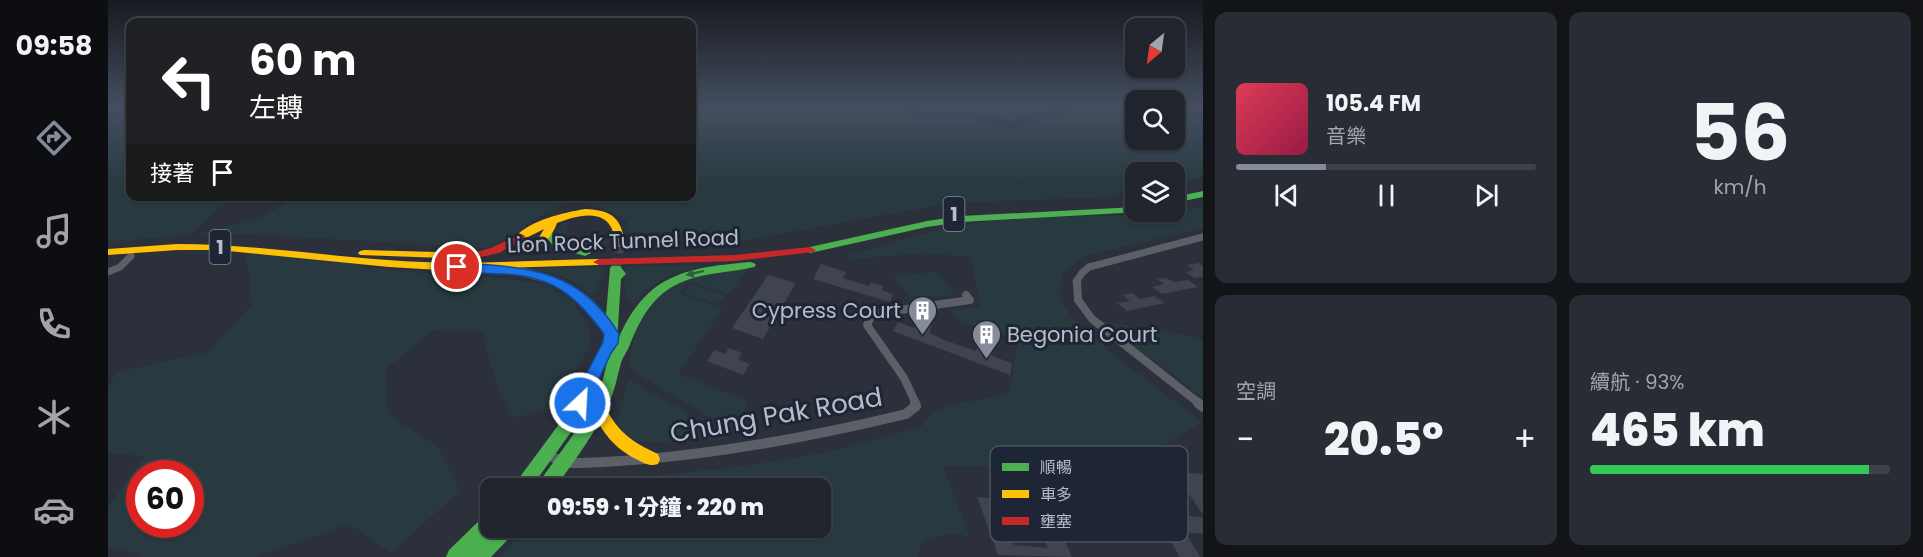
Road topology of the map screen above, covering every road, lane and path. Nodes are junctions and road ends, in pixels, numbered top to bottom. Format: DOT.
graph roads {
  1 [pos="1203,194"];
  2 [pos="1185,198"];
  3 [pos="1203,201"];
  4 [pos="1185,204"];
  5 [pos="1125,205"];
  6 [pos="1125,211"];
  7 [pos="552,221"];
  8 [pos="549,236"];
  9 [pos="520,237"];
  10 [pos="1198,237"];
  11 [pos="863,239"];
  12 [pos="1203,243"];
  13 [pos="619,245"];
  14 [pos="202,246"];
  15 [pos="109,250"];
  16 [pos="585,253"];
  17 [pos="179,254"];
  18 [pos="131,256"];
  19 [pos="472,256"];
  20 [pos="440,266"];
  21 [pos="108,272"];
  22 [pos="616,277"];
  23 [pos="966,295"];
  24 [pos="611,339"];
  25 [pos="617,358"];
  26 [pos="1203,407"];
  27 [pos="600,411"];
  28 [pos="547,454"];
  29 [pos="651,459"];
  30 [pos="564,463"];
  31 [pos="528,478"];
  32 [pos="552,478"];
  33 [pos="480,532"];
  34 [pos="497,538"];
  35 [pos="456,557"];
  36 [pos="478,557"];
  1 -- 2 [label="main road"];
  3 -- 4 [label="main road"];
  5 -- 16 [label="main road, Lion Rock Tunnel Road / 1"];
  6 -- 11 [label="main road, Lion Rock Tunnel Road / 1"];
  7 -- 8 [label="main road"];
  7 -- 9 [label="main road"];
  7 -- 13 [label="main road"];
  8 -- 9 [label="main road"];
  8 -- 16 [label="main road"];
  9 -- 19 [label="main road"];
  10 -- 12 [label="street"];
  10 -- 26 [label="street"];
  11 -- 20 [label="main road, Lion Rock Tunnel Road / 1"];
  11 -- 25 [label="main road, one-way"];
  14 -- 15 [label="main road, Lion Rock Tunnel Road / 1"];
  14 -- 17 [label="main road"];
  14 -- 20 [label="main road, Lion Rock Tunnel Road / 1"];
  15 -- 18 [label="main road"];
  15 -- 19 [label="main road, Lion Rock Tunnel Road / 1"];
  16 -- 19 [label="main road, Lion Rock Tunnel Road / 1"];
  18 -- 21 [label="street"];
  20 -- 24 [label="main road"];
  22 -- 24 [label="main road"];
  23 -- 29 [label="street, Chung Pak Road"];
  24 -- 25 [label="main road"];
  24 -- 28 [label="main road"];
  25 -- 27 [label="main road"];
  27 -- 29 [label="main road"];
  27 -- 30 [label="main road"];
  28 -- 30 [label="street"];
  28 -- 31 [label="main road"];
  29 -- 30 [label="street, Chung Pak Road"];
  30 -- 32 [label="main road"];
  33 -- 35 [label="main road"];
  34 -- 36 [label="main road"];
}
